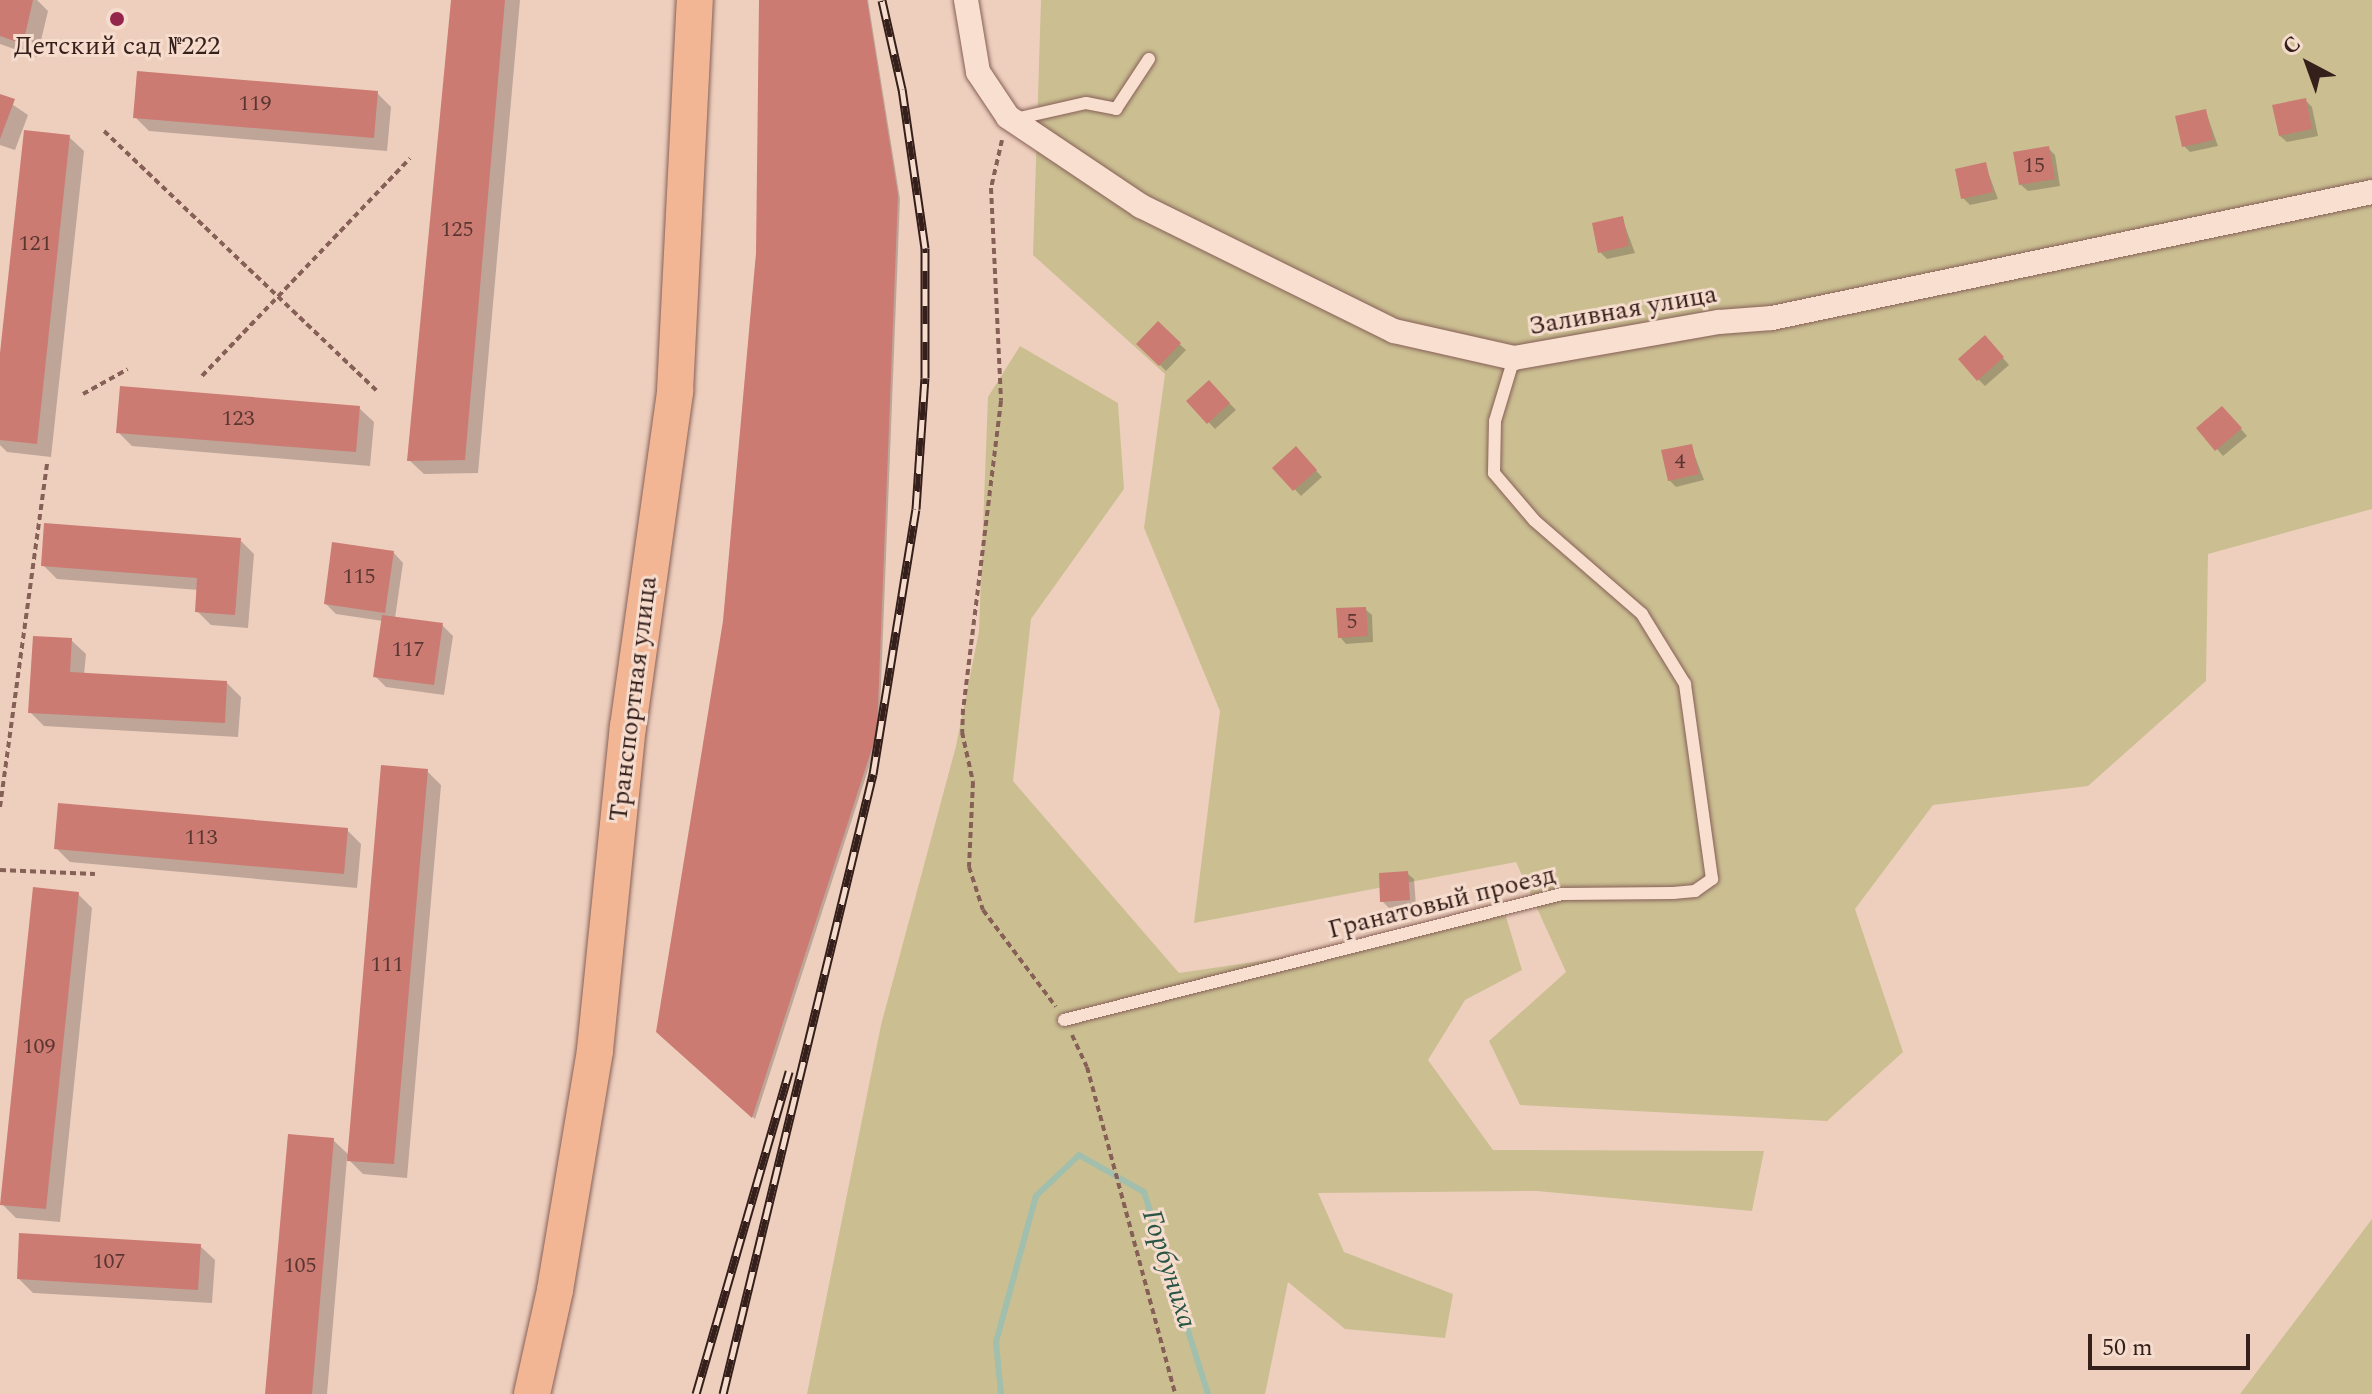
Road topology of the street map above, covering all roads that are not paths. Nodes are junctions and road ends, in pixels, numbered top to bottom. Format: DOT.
graph roads {
  1 [pos="695,0"];
  2 [pos="966,0"];
  3 [pos="1149,59"];
  4 [pos="1010,118"];
  5 [pos="2372,192"];
  6 [pos="1514,358"];
  7 [pos="1064,1020"];
  8 [pos="532,1394"];
  1 -- 8 [label="main road, Транспортная улица"];
  2 -- 4 [label="street, Заливная улица"];
  3 -- 4 [label="lane"];
  4 -- 6 [label="street, Заливная улица"];
  5 -- 6 [label="street, Заливная улица"];
  6 -- 7 [label="lane, Гранатовый проезд"];
}
